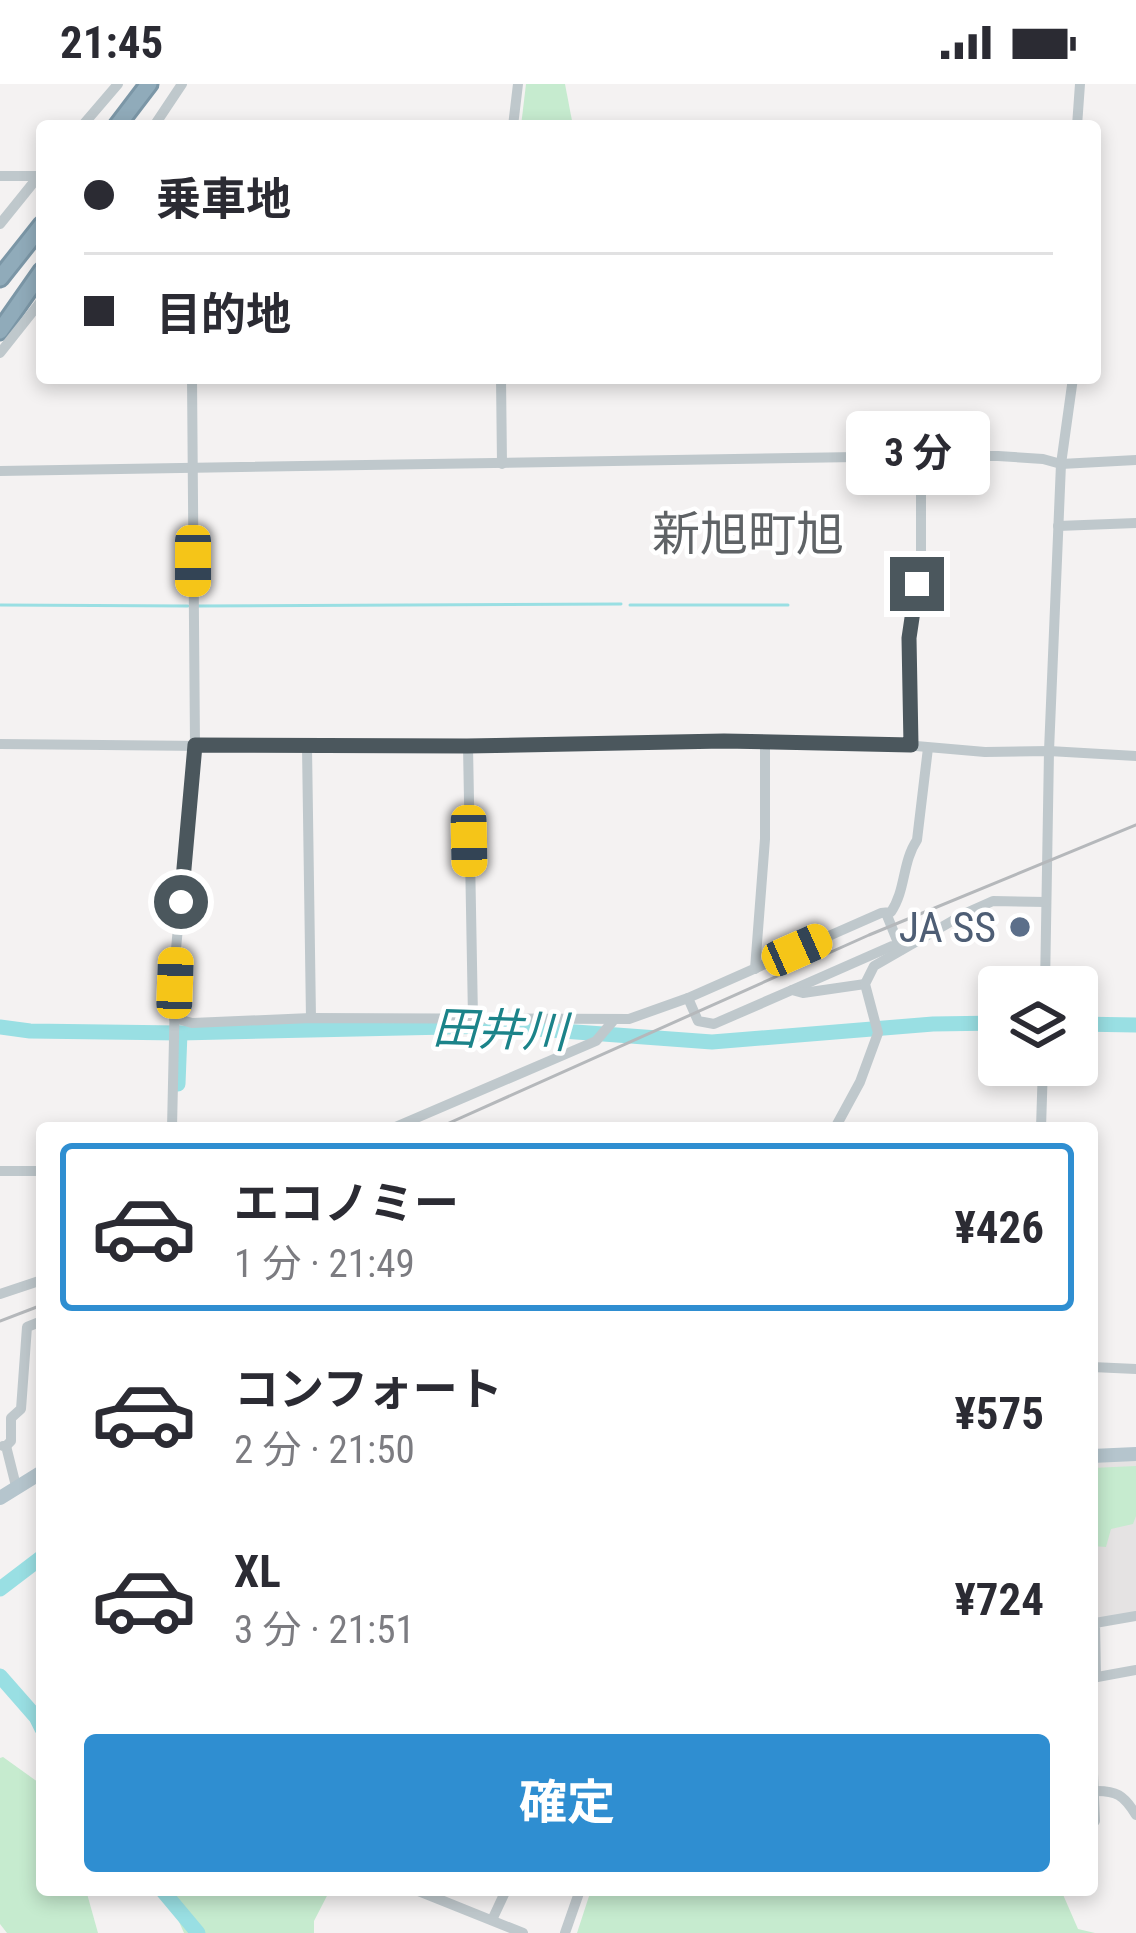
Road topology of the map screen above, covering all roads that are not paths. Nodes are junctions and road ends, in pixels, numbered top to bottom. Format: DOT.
graph roads {
  1 [pos="118,84"];
  2 [pos="182,84"];
  3 [pos="518,84"];
  4 [pos="1080,84"];
  5 [pos="147,87"];
  6 [pos="87,120"];
  7 [pos="122,120"];
  8 [pos="158,120"];
  9 [pos="514,120"];
  10 [pos="1077,120"];
  11 [pos="36,175"];
  12 [pos="0,176"];
  13 [pos="36,181"];
  14 [pos="36,219"];
  15 [pos="0,224"];
  16 [pos="36,233"];
  17 [pos="0,262"];
  18 [pos="0,278"];
  19 [pos="36,280"];
  20 [pos="36,308"];
  21 [pos="0,331"];
  22 [pos="0,353"];
  23 [pos="192,384"];
  24 [pos="501,384"];
  25 [pos="1071,384"];
  26 [pos="921,456"];
  27 [pos="1136,460"];
  28 [pos="502,464"];
  29 [pos="1061,464"];
  30 [pos="192,469"];
  31 [pos="0,471"];
  32 [pos="1136,523"];
  33 [pos="1058,526"];
  34 [pos="765,743"];
  35 [pos="0,744"];
  36 [pos="195,745"];
  37 [pos="911,745"];
  38 [pos="467,746"];
  39 [pos="307,747"];
  40 [pos="928,748"];
  41 [pos="1049,752"];
  42 [pos="1136,757"];
  43 [pos="1046,902"];
  44 [pos="886,913"];
  45 [pos="901,950"];
  46 [pos="1045,966"];
  47 [pos="755,969"];
  48 [pos="865,985"];
  49 [pos="791,990"];
  50 [pos="688,998"];
  51 [pos="174,1018"];
  52 [pos="311,1018"];
  53 [pos="472,1018"];
  54 [pos="611,1024"];
  55 [pos="1042,1086"];
  56 [pos="172,1122"];
  57 [pos="407,1122"];
  58 [pos="838,1122"];
  59 [pos="1041,1122"];
  60 [pos="0,1171"];
  61 [pos="36,1171"];
  62 [pos="36,1282"];
  63 [pos="0,1294"];
  64 [pos="36,1323"];
  65 [pos="1098,1367"];
  66 [pos="1136,1369"];
  67 [pos="3,1446"];
  68 [pos="1136,1454"];
  69 [pos="1098,1456"];
  70 [pos="36,1475"];
  71 [pos="16,1486"];
  72 [pos="0,1498"];
  73 [pos="1136,1616"];
  74 [pos="1098,1622"];
  75 [pos="1136,1670"];
  76 [pos="1098,1676"];
  77 [pos="1098,1791"];
  78 [pos="1136,1815"];
  79 [pos="431,1896"];
  80 [pos="503,1896"];
  81 [pos="578,1896"];
  82 [pos="492,1920"];
  83 [pos="523,1933"];
  84 [pos="565,1933"];
  1 -- 6 [label="street"];
  2 -- 8 [label="street"];
  3 -- 9 [label="street"];
  4 -- 10 [label="street"];
  5 -- 7 [label="highway"];
  11 -- 12 [label="street"];
  13 -- 15 [label="street"];
  14 -- 17 [label="highway"];
  16 -- 18 [label="highway"];
  19 -- 21 [label="highway"];
  20 -- 22 [label="street"];
  23 -- 30 [label="street"];
  24 -- 28 [label="street"];
  25 -- 29 [label="street"];
  26 -- 28 [label="street"];
  26 -- 29 [label="street"];
  26 -- 37 [label="street"];
  27 -- 29 [label="street"];
  28 -- 30 [label="street"];
  29 -- 33 [label="street"];
  30 -- 31 [label="street"];
  30 -- 36 [label="street"];
  32 -- 33 [label="street"];
  33 -- 41 [label="street"];
  34 -- 37 [label="street"];
  34 -- 38 [label="street"];
  34 -- 47 [label="street"];
  35 -- 36 [label="street"];
  36 -- 39 [label="street"];
  36 -- 51 [label="street"];
  37 -- 40 [label="street"];
  38 -- 39 [label="street"];
  38 -- 53 [label="street"];
  39 -- 52 [label="street"];
  40 -- 41 [label="street"];
  40 -- 44 [label="street"];
  41 -- 42 [label="street"];
  41 -- 43 [label="street"];
  43 -- 45 [label="street"];
  43 -- 46 [label="street"];
  44 -- 45 [label="street"];
  44 -- 47 [label="street"];
  45 -- 48 [label="street"];
  45 -- 49 [label="street"];
  47 -- 50 [label="street"];
  48 -- 49 [label="street"];
  48 -- 58 [label="street"];
  49 -- 50 [label="street"];
  50 -- 54 [label="street"];
  51 -- 52 [label="street"];
  51 -- 56 [label="street"];
  52 -- 53 [label="street"];
  53 -- 54 [label="street"];
  54 -- 57 [label="street"];
  55 -- 59 [label="street"];
  60 -- 61 [label="street"];
  62 -- 63 [label="street"];
  64 -- 67 [label="street"];
  65 -- 66 [label="street"];
  67 -- 71 [label="street"];
  68 -- 69 [label="main road"];
  70 -- 71 [label="main road"];
  71 -- 72 [label="main road"];
  73 -- 74 [label="street"];
  75 -- 76 [label="street"];
  77 -- 78 [label="street"];
  79 -- 82 [label="street"];
  80 -- 82 [label="street"];
  81 -- 84 [label="street"];
  82 -- 83 [label="street"];
}
